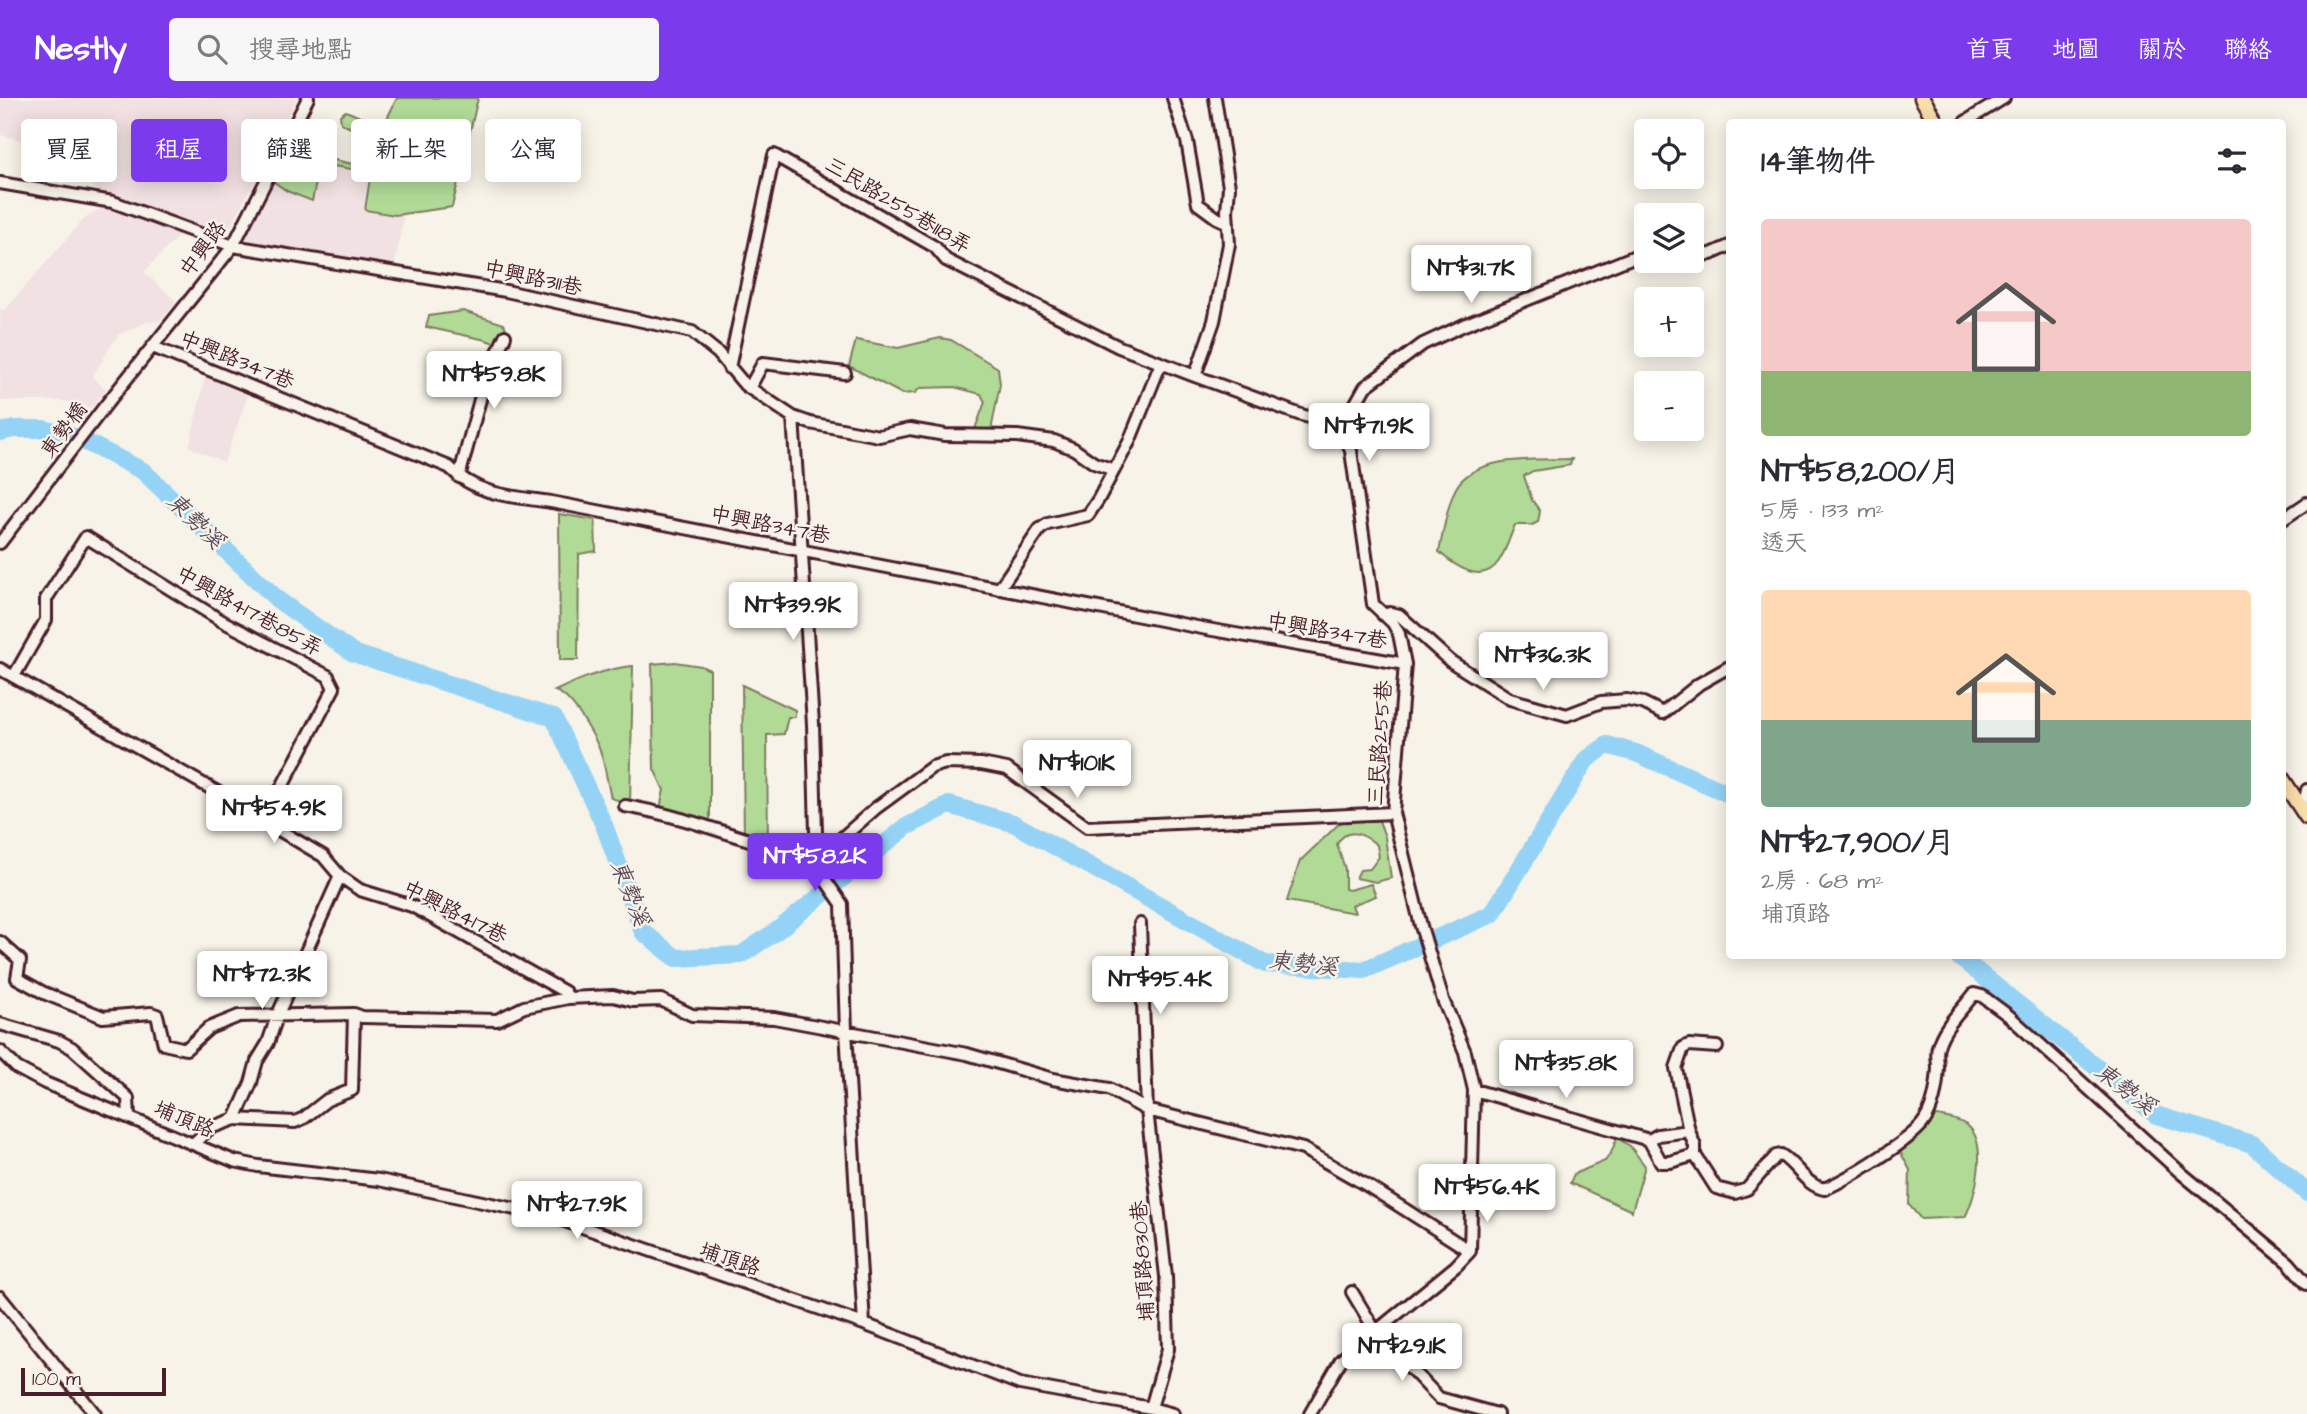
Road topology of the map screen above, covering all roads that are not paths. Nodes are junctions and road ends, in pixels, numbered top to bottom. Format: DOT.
graph roads {
  1 [pos="308,98"];
  2 [pos="1172,98"];
  3 [pos="1216,98"];
  4 [pos="1922,98"];
  5 [pos="2004,98"];
  6 [pos="1934,119"];
  7 [pos="1970,119"];
  8 [pos="0,183"];
  9 [pos="1228,223"];
  10 [pos="233,246"];
  11 [pos="1726,247"];
  12 [pos="1704,254"];
  13 [pos="1634,257"];
  14 [pos="505,336"];
  15 [pos="153,346"];
  16 [pos="1161,363"];
  17 [pos="729,368"];
  18 [pos="845,373"];
  19 [pos="1195,376"];
  20 [pos="750,387"];
  21 [pos="105,406"];
  22 [pos="793,416"];
  23 [pos="1343,426"];
  24 [pos="1114,470"];
  25 [pos="460,477"];
  26 [pos="2307,503"];
  27 [pos="2286,517"];
  28 [pos="0,543"];
  29 [pos="803,552"];
  30 [pos="999,589"];
  31 [pos="1383,615"];
  32 [pos="1405,664"];
  33 [pos="0,668"];
  34 [pos="1726,669"];
  35 [pos="14,676"];
  36 [pos="2286,785"];
  37 [pos="2307,790"];
  38 [pos="2286,797"];
  39 [pos="625,806"];
  40 [pos="1393,813"];
  41 [pos="2306,813"];
  42 [pos="265,819"];
  43 [pos="818,864"];
  44 [pos="340,876"];
  45 [pos="1140,924"];
  46 [pos="0,942"];
  47 [pos="568,998"];
  48 [pos="278,1014"];
  49 [pos="354,1014"];
  50 [pos="0,1024"];
  51 [pos="846,1031"];
  52 [pos="1717,1047"];
  53 [pos="0,1051"];
  54 [pos="1474,1090"];
  55 [pos="1147,1110"];
  56 [pos="129,1117"];
  57 [pos="235,1119"];
  58 [pos="1689,1131"];
  59 [pos="1648,1140"];
  60 [pos="192,1144"];
  61 [pos="1695,1155"];
  62 [pos="1470,1251"];
  63 [pos="2307,1284"];
  64 [pos="1352,1292"];
  65 [pos="0,1297"];
  66 [pos="864,1324"];
  67 [pos="1376,1332"];
  68 [pos="1151,1408"];
  69 [pos="95,1414"];
  70 [pos="1173,1414"];
  71 [pos="1310,1414"];
  72 [pos="1497,1414"];
  1 -- 10 [label="street, 中興路"];
  2 -- 9 [label="street"];
  3 -- 9 [label="street"];
  4 -- 6 [label="main road"];
  5 -- 7 [label="street"];
  8 -- 10 [label="street, 中興路311巷"];
  9 -- 19 [label="street"];
  10 -- 15 [label="street, 中興路"];
  10 -- 17 [label="street, 中興路311巷"];
  11 -- 12 [label="street"];
  13 -- 23 [label="street"];
  14 -- 25 [label="street"];
  15 -- 21 [label="street, 中興路"];
  15 -- 25 [label="street, 中興路347巷"];
  16 -- 17 [label="street, 三民路255巷118弄"];
  16 -- 19 [label="street"];
  16 -- 24 [label="street"];
  17 -- 20 [label="street, 中興路311巷"];
  18 -- 20 [label="street"];
  19 -- 23 [label="street"];
  20 -- 22 [label="street, 中興路311巷"];
  21 -- 28 [label="street, 東勢橋"];
  22 -- 24 [label="street, 中興路311巷"];
  22 -- 29 [label="street"];
  23 -- 31 [label="street, 三民路255巷"];
  24 -- 30 [label="street"];
  25 -- 29 [label="street, 中興路347巷"];
  26 -- 27 [label="street"];
  29 -- 30 [label="street, 中興路347巷"];
  29 -- 43 [label="street"];
  30 -- 32 [label="street, 中興路347巷"];
  31 -- 32 [label="street, 三民路255巷"];
  31 -- 34 [label="street"];
  32 -- 40 [label="street, 三民路255巷"];
  33 -- 35 [label="street, 中興路417巷"];
  35 -- 42 [label="street, 中興路417巷"];
  35 -- 42 [label="street, 中興路417巷85弄"];
  36 -- 41 [label="main road"];
  37 -- 41 [label="street"];
  38 -- 41 [label="street"];
  39 -- 43 [label="street"];
  40 -- 43 [label="street"];
  40 -- 54 [label="street, 三民路255巷"];
  42 -- 44 [label="street, 中興路417巷"];
  43 -- 51 [label="street"];
  44 -- 47 [label="street, 中興路417巷"];
  44 -- 48 [label="street"];
  45 -- 55 [label="street, 埔頂路830巷"];
  46 -- 48 [label="street"];
  47 -- 49 [label="street"];
  47 -- 51 [label="street"];
  48 -- 49 [label="street"];
  48 -- 57 [label="street"];
  49 -- 57 [label="street"];
  50 -- 56 [label="street"];
  51 -- 55 [label="street"];
  51 -- 66 [label="street"];
  52 -- 58 [label="street"];
  53 -- 56 [label="street, 埔頂路"];
  54 -- 59 [label="street"];
  54 -- 62 [label="street, 三民路255巷"];
  55 -- 62 [label="street"];
  55 -- 68 [label="street, 埔頂路830巷"];
  56 -- 60 [label="street, 埔頂路"];
  57 -- 60 [label="street"];
  58 -- 59 [label="street"];
  58 -- 61 [label="street"];
  59 -- 61 [label="street"];
  60 -- 66 [label="street, 埔頂路"];
  61 -- 63 [label="street"];
  62 -- 67 [label="street"];
  64 -- 67 [label="street"];
  65 -- 69 [label="street"];
  66 -- 68 [label="street, 埔頂路"];
  67 -- 71 [label="street"];
  67 -- 72 [label="street"];
  68 -- 70 [label="street, 埔頂路"];
}
